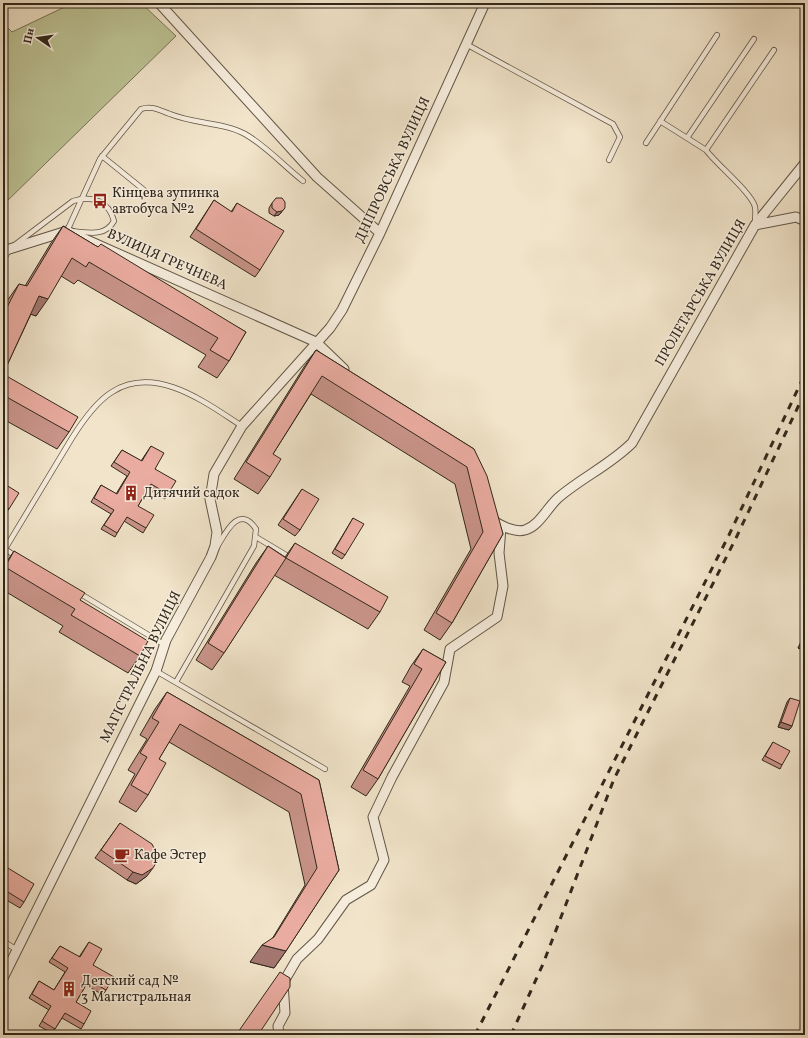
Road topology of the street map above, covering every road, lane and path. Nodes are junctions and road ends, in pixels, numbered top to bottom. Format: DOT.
graph roads {
  1 [pos="159,3"];
  2 [pos="485,3"];
  3 [pos="717,35"];
  4 [pos="754,39"];
  5 [pos="466,44"];
  6 [pos="774,50"];
  7 [pos="660,121"];
  8 [pos="687,138"];
  9 [pos="646,143"];
  10 [pos="706,150"];
  11 [pos="102,156"];
  12 [pos="609,160"];
  13 [pos="805,163"];
  14 [pos="303,181"];
  15 [pos="144,190"];
  16 [pos="83,198"];
  17 [pos="805,221"];
  18 [pos="755,225"];
  19 [pos="67,231"];
  20 [pos="380,233"];
  21 [pos="6,250"];
  22 [pos="3,260"];
  23 [pos="316,342"];
  24 [pos="351,375"];
  25 [pos="242,426"];
  26 [pos="487,513"];
  27 [pos="501,526"];
  28 [pos="256,537"];
  29 [pos="211,557"];
  30 [pos="24,561"];
  31 [pos="296,561"];
  32 [pos="71,589"];
  33 [pos="165,645"];
  34 [pos="156,671"];
  35 [pos="176,682"];
  36 [pos="325,769"];
  37 [pos="3,941"];
  38 [pos="17,950"];
  39 [pos="3,978"];
  40 [pos="280,1035"];
  1 -- 20 [label="street"];
  2 -- 5 [label="street, ДНІПРОВСЬКА ВУЛИЦЯ"];
  3 -- 7 [label="lane"];
  4 -- 8 [label="lane"];
  5 -- 12 [label="lane"];
  5 -- 20 [label="street, ДНІПРОВСЬКА ВУЛИЦЯ"];
  6 -- 10 [label="lane"];
  7 -- 8 [label="lane"];
  7 -- 9 [label="lane"];
  8 -- 10 [label="lane"];
  10 -- 18 [label="lane"];
  11 -- 14 [label="lane"];
  11 -- 15 [label="lane"];
  11 -- 16 [label="lane"];
  13 -- 18 [label="street, ПРОЛЕТАРСЬКА ВУЛИЦЯ"];
  16 -- 19 [label="lane"];
  16 -- 19 [label="lane"];
  16 -- 21 [label="lane"];
  17 -- 18 [label="street"];
  18 -- 27 [label="street, ПРОЛЕТАРСЬКА ВУЛИЦЯ"];
  19 -- 21 [label="street"];
  19 -- 23 [label="street, ВУЛИЦЯ ГРЕЧНЕВА"];
  20 -- 23 [label="street, ДНІПРОВСЬКА ВУЛИЦЯ"];
  21 -- 22 [label="lane"];
  23 -- 24 [label="street"];
  23 -- 25 [label="street, МАГІСТРАЛЬНА ВУЛИЦЯ"];
  25 -- 29 [label="street, МАГІСТРАЛЬНА ВУЛИЦЯ"];
  25 -- 30 [label="lane"];
  26 -- 27 [label="street"];
  27 -- 40 [label="street"];
  28 -- 29 [label="lane"];
  28 -- 31 [label="lane"];
  28 -- 35 [label="lane"];
  29 -- 33 [label="street, МАГІСТРАЛЬНА ВУЛИЦЯ"];
  32 -- 33 [label="lane"];
  33 -- 34 [label="street, МАГІСТРАЛЬНА ВУЛИЦЯ"];
  34 -- 35 [label="lane"];
  34 -- 38 [label="street, МАГІСТРАЛЬНА ВУЛИЦЯ"];
  35 -- 36 [label="lane"];
  37 -- 38 [label="lane"];
  38 -- 39 [label="street, МАГІСТРАЛЬНА ВУЛИЦЯ"];
}
